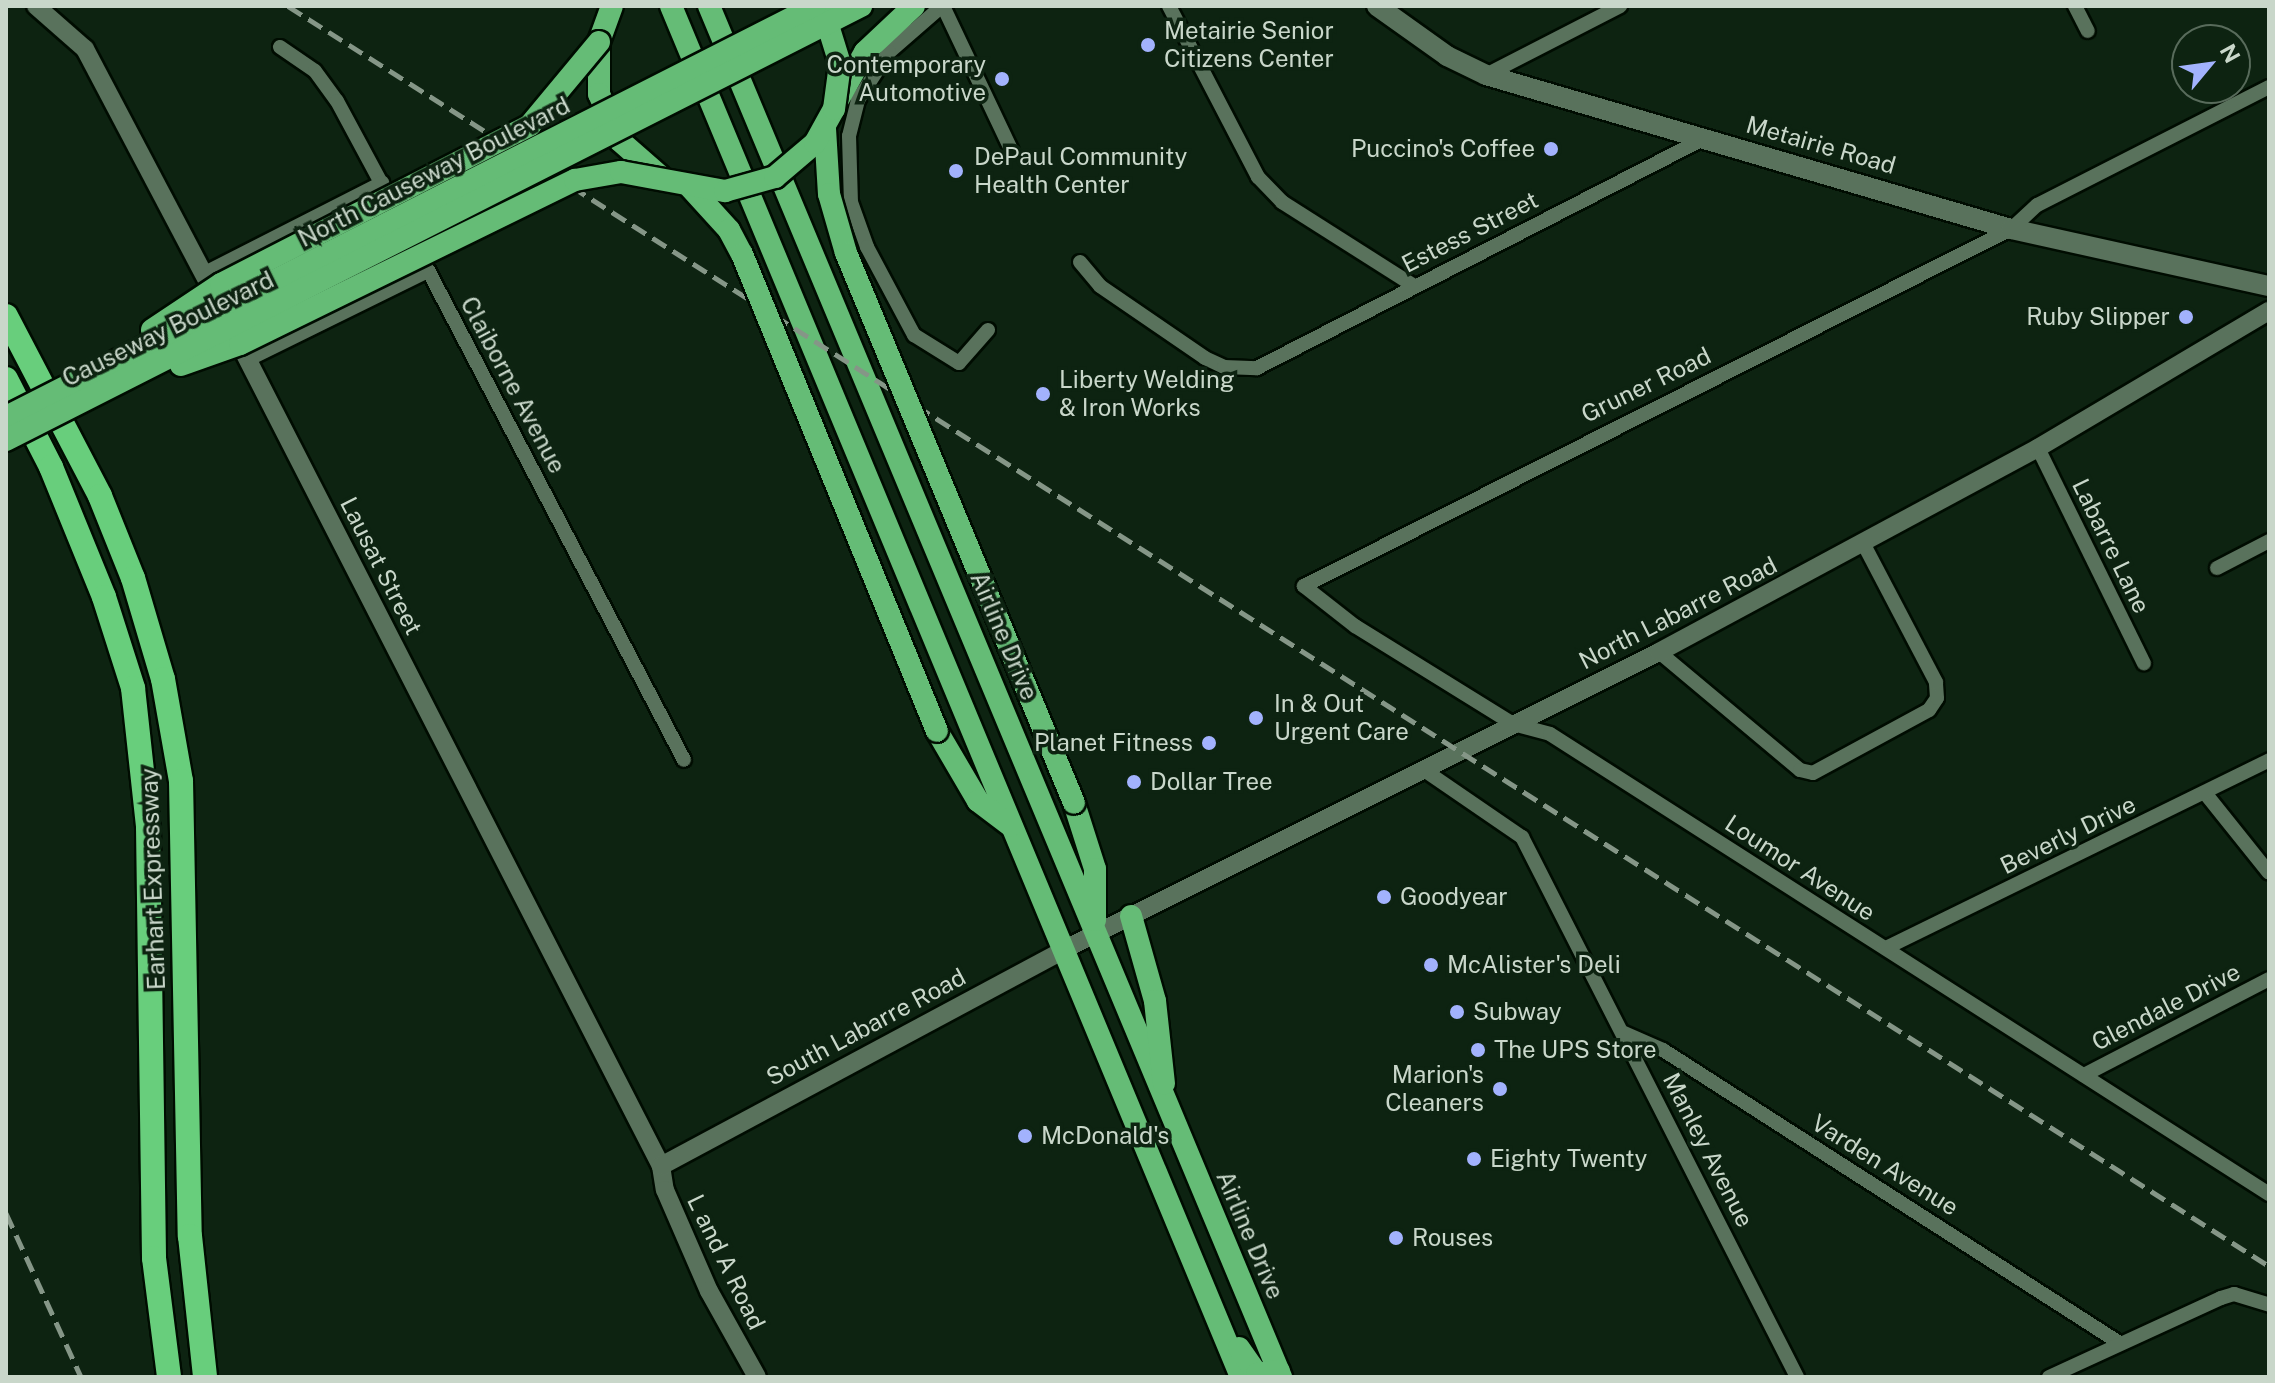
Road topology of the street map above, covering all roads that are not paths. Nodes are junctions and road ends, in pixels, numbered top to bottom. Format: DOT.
graph roads {
  1 [pos="36,6"];
  2 [pos="671,6"];
  3 [pos="709,6"];
  4 [pos="815,6"];
  5 [pos="822,6"];
  6 [pos="861,6"];
  7 [pos="914,6"];
  8 [pos="943,6"];
  9 [pos="1169,6"];
  10 [pos="1377,6"];
  11 [pos="1620,6"];
  12 [pos="2075,6"];
  13 [pos="612,7"];
  14 [pos="2088,31"];
  15 [pos="599,42"];
  16 [pos="280,47"];
  17 [pos="1486,75"];
  18 [pos="2269,87"];
  19 [pos="829,119"];
  20 [pos="1705,138"];
  21 [pos="1012,151"];
  22 [pos="659,175"];
  23 [pos="382,183"];
  24 [pos="690,187"];
  25 [pos="439,223"];
  26 [pos="2011,229"];
  27 [pos="1080,262"];
  28 [pos="428,271"];
  29 [pos="205,273"];
  30 [pos="1413,285"];
  31 [pos="2269,286"];
  32 [pos="2269,311"];
  33 [pos="6,316"];
  34 [pos="988,330"];
  35 [pos="247,360"];
  36 [pos="6,379"];
  37 [pos="75,381"];
  38 [pos="71,406"];
  39 [pos="6,417"];
  40 [pos="6,440"];
  41 [pos="2038,448"];
  42 [pos="2269,541"];
  43 [pos="1863,543"];
  44 [pos="2217,568"];
  45 [pos="1304,586"];
  46 [pos="1659,652"];
  47 [pos="2144,663"];
  48 [pos="1513,724"];
  49 [pos="684,760"];
  50 [pos="2269,760"];
  51 [pos="1424,770"];
  52 [pos="2205,793"];
  53 [pos="1013,828"];
  54 [pos="2269,873"];
  55 [pos="1131,916"];
  56 [pos="1095,933"];
  57 [pos="1886,948"];
  58 [pos="1065,949"];
  59 [pos="2269,979"];
  60 [pos="1624,1033"];
  61 [pos="2084,1075"];
  62 [pos="1164,1097"];
  63 [pos="661,1166"];
  64 [pos="2269,1194"];
  65 [pos="1203,1285"];
  66 [pos="2269,1305"];
  67 [pos="2118,1342"];
  68 [pos="1280,1374"];
  69 [pos="169,1377"];
  70 [pos="205,1377"];
  71 [pos="757,1377"];
  72 [pos="1241,1377"];
  73 [pos="1797,1377"];
  74 [pos="2049,1377"];
  1 -- 29 [label="street, Lausat Street"];
  2 -- 53 [label="highway"];
  3 -- 56 [label="highway, Airline Drive"];
  4 -- 37 [label="highway, North Causeway Boulevard, bridge"];
  5 -- 19 [label="highway, bridge"];
  6 -- 25 [label="highway, North Causeway Boulevard, bridge"];
  7 -- 19 [label="highway"];
  8 -- 21 [label="street"];
  8 -- 34 [label="street"];
  9 -- 30 [label="street"];
  10 -- 17 [label="main road, Metairie Road"];
  11 -- 17 [label="street"];
  12 -- 14 [label="street"];
  13 -- 15 [label="highway"];
  15 -- 22 [label="highway, bridge"];
  15 -- 37 [label="highway, bridge"];
  16 -- 23 [label="street, Claiborne Avenue"];
  17 -- 20 [label="main road, Metairie Road"];
  18 -- 26 [label="street, Gruner Road"];
  19 -- 24 [label="highway, bridge"];
  19 -- 56 [label="highway, bridge"];
  20 -- 26 [label="main road, Metairie Road"];
  20 -- 30 [label="street, Estess Street"];
  22 -- 24 [label="highway, bridge"];
  22 -- 38 [label="highway, bridge"];
  23 -- 28 [label="street, Claiborne Avenue"];
  23 -- 29 [label="street"];
  24 -- 53 [label="highway, bridge"];
  25 -- 38 [label="highway, Causeway Boulevard, bridge"];
  26 -- 31 [label="main road, Metairie Road"];
  26 -- 45 [label="street, Gruner Road"];
  27 -- 30 [label="street, Estess Street"];
  28 -- 35 [label="street"];
  28 -- 49 [label="street, Claiborne Avenue"];
  29 -- 35 [label="street, Lausat Street"];
  32 -- 41 [label="street, North Labarre Road"];
  33 -- 70 [label="highway, Earhart Expressway"];
  35 -- 63 [label="street, Lausat Street"];
  36 -- 69 [label="highway, Earhart Expressway"];
  37 -- 39 [label="highway, Causeway Boulevard, bridge"];
  38 -- 40 [label="highway, Causeway Boulevard, bridge"];
  41 -- 43 [label="street, North Labarre Road"];
  41 -- 47 [label="street, Labarre Lane"];
  42 -- 44 [label="street"];
  43 -- 46 [label="street, North Labarre Road"];
  43 -- 46 [label="street"];
  45 -- 48 [label="street, Loumor Avenue"];
  46 -- 48 [label="street, North Labarre Road"];
  48 -- 51 [label="street, North Labarre Road"];
  48 -- 57 [label="street, Loumor Avenue"];
  50 -- 52 [label="street, Beverly Drive"];
  51 -- 55 [label="street, North Labarre Road"];
  51 -- 60 [label="street, Manley Avenue"];
  52 -- 54 [label="street"];
  52 -- 57 [label="street, Beverly Drive"];
  53 -- 58 [label="highway"];
  55 -- 56 [label="street, North Labarre Road"];
  55 -- 62 [label="highway"];
  56 -- 58 [label="street, South Labarre Road"];
  56 -- 62 [label="highway, Airline Drive"];
  57 -- 61 [label="street, Loumor Avenue"];
  58 -- 63 [label="street, South Labarre Road"];
  58 -- 65 [label="highway"];
  59 -- 61 [label="street, Glendale Drive"];
  60 -- 67 [label="street, Varden Avenue"];
  60 -- 73 [label="street, Manley Avenue"];
  61 -- 64 [label="street, Loumor Avenue"];
  62 -- 68 [label="highway, Airline Drive"];
  63 -- 71 [label="street, L and A Road"];
  65 -- 68 [label="highway"];
  65 -- 72 [label="highway"];
  66 -- 67 [label="street"];
  67 -- 74 [label="street"];
}
